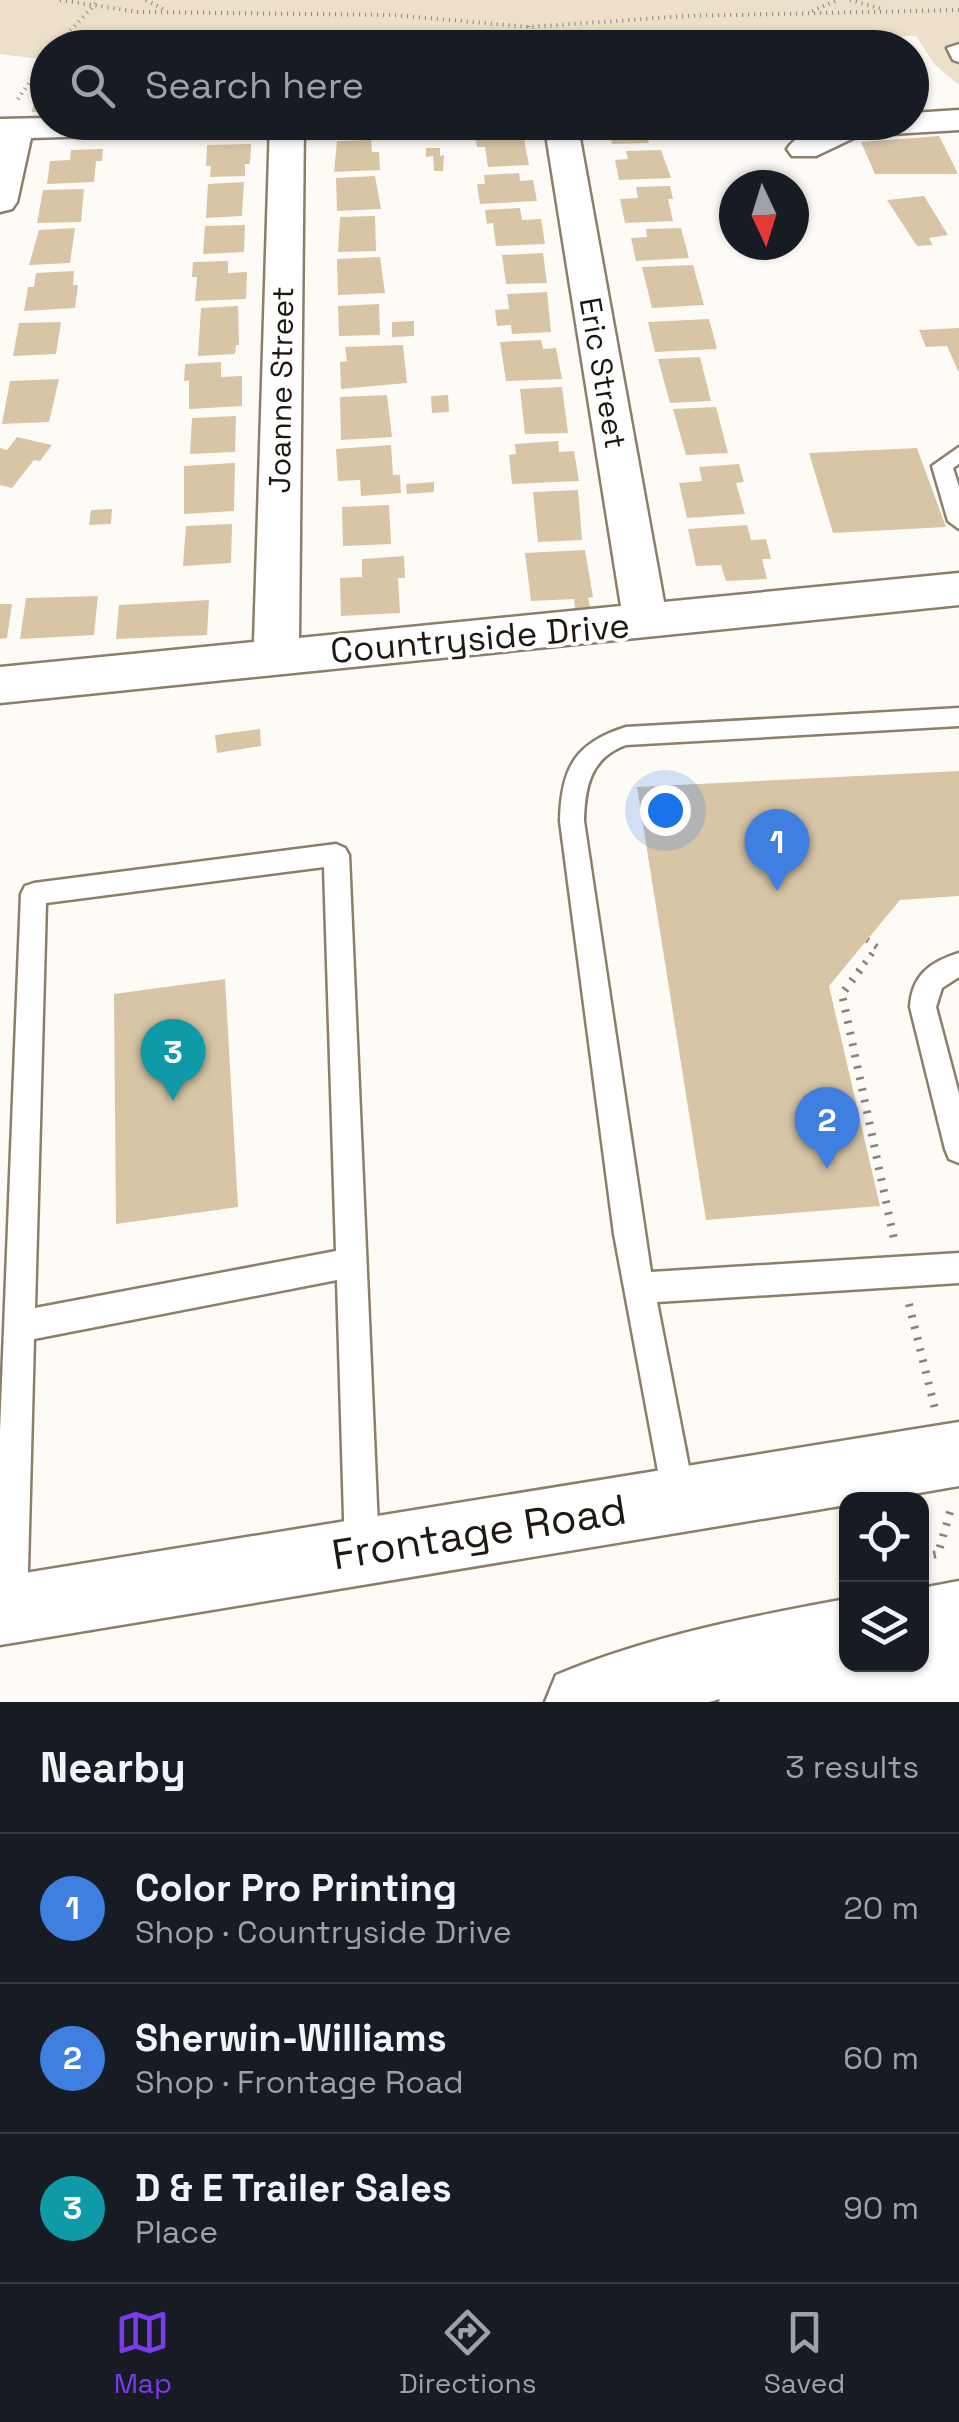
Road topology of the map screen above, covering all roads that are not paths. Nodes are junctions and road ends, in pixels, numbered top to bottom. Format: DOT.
graph roads {
  1 [pos="959,120"];
  2 [pos="929,122"];
  3 [pos="8,129"];
  4 [pos="287,140"];
  5 [pos="563,140"];
  6 [pos="822,140"];
  7 [pos="804,149"];
  8 [pos="0,202"];
  9 [pos="959,454"];
  10 [pos="959,521"];
  11 [pos="959,588"];
  12 [pos="646,623"];
  13 [pos="276,657"];
  14 [pos="0,684"];
  15 [pos="959,717"];
  16 [pos="959,965"];
  17 [pos="959,1149"];
  18 [pos="350,1263"];
  19 [pos="959,1268"];
  20 [pos="641,1288"];
  21 [pos="20,1326"];
  22 [pos="959,1454"];
  23 [pos="679,1498"];
  24 [pos="362,1551"];
  25 [pos="5,1610"];
  26 [pos="959,1618"];
  27 [pos="929,1623"];
  28 [pos="839,1638"];
  29 [pos="959,1665"];
  30 [pos="583,1702"];
  31 [pos="757,1702"];
  1 -- 2 [label="street"];
  3 -- 8 [label="street"];
  4 -- 13 [label="street, Joanne Street"];
  5 -- 12 [label="street, Eric Street"];
  6 -- 7 [label="street"];
  9 -- 10 [label="lane"];
  11 -- 12 [label="street, Countryside Drive"];
  12 -- 13 [label="street, Countryside Drive"];
  13 -- 14 [label="street, Countryside Drive"];
  15 -- 20 [label="lane"];
  16 -- 17 [label="lane"];
  18 -- 21 [label="lane"];
  18 -- 21 [label="lane"];
  18 -- 24 [label="lane"];
  19 -- 20 [label="lane"];
  20 -- 23 [label="lane"];
  21 -- 25 [label="lane"];
  22 -- 23 [label="street, Frontage Road"];
  23 -- 24 [label="street, Frontage Road"];
  24 -- 25 [label="street, Frontage Road"];
  26 -- 27 [label="highway"];
  28 -- 30 [label="highway"];
  29 -- 31 [label="highway"];
}
